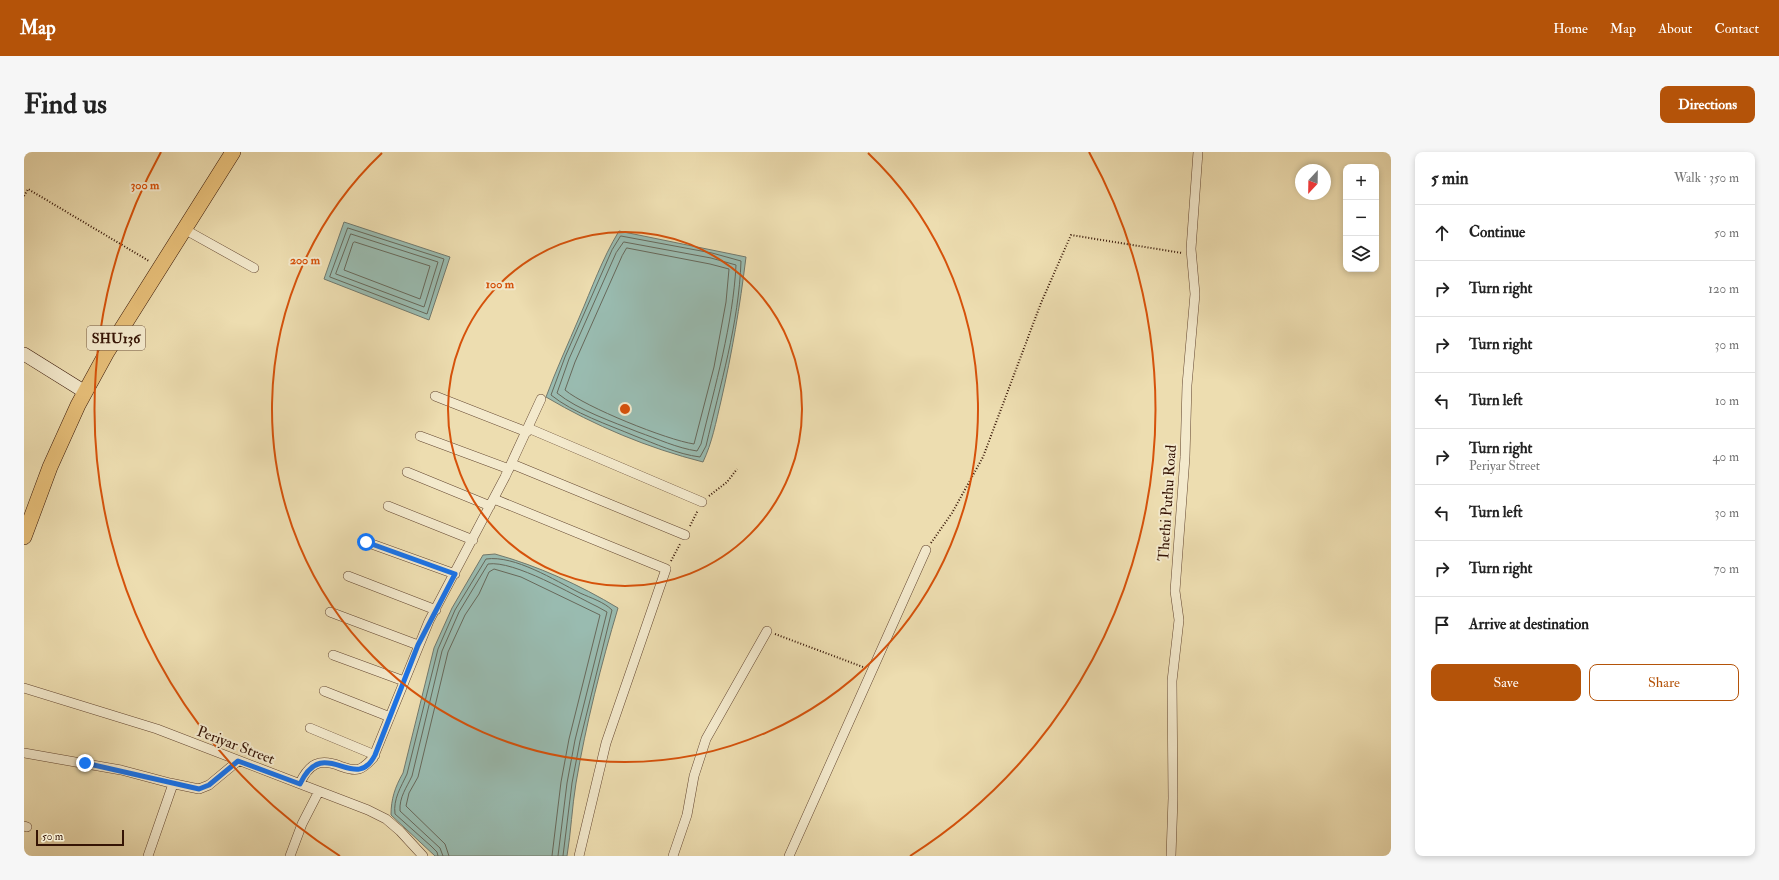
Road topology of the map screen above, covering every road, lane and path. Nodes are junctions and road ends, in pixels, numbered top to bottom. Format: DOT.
graph roads {
  1 [pos="233,152"];
  2 [pos="1198,152"];
  3 [pos="24,196"];
  4 [pos="184,229"];
  5 [pos="1191,254"];
  6 [pos="160,268"];
  7 [pos="254,268"];
  8 [pos="24,354"];
  9 [pos="85,392"];
  10 [pos="435,396"];
  11 [pos="541,399"];
  12 [pos="528,430"];
  13 [pos="420,436"];
  14 [pos="510,466"];
  15 [pos="737,469"];
  16 [pos="407,472"];
  17 [pos="702,502"];
  18 [pos="492,503"];
  19 [pos="388,506"];
  20 [pos="685,535"];
  21 [pos="24,537"];
  22 [pos="473,540"];
  23 [pos="366,542"];
  24 [pos="926,550"];
  25 [pos="666,570"];
  26 [pos="455,574"];
  27 [pos="348,576"];
  28 [pos="436,610"];
  29 [pos="330,612"];
  30 [pos="767,632"];
  31 [pos="418,645"];
  32 [pos="333,655"];
  33 [pos="872,670"];
  34 [pos="404,681"];
  35 [pos="24,688"];
  36 [pos="324,691"];
  37 [pos="390,717"];
  38 [pos="310,728"];
  39 [pos="24,753"];
  40 [pos="375,755"];
  41 [pos="238,761"];
  42 [pos="173,784"];
  43 [pos="300,784"];
  44 [pos="319,791"];
  45 [pos="148,856"];
  46 [pos="290,856"];
  47 [pos="423,856"];
  48 [pos="579,856"];
  49 [pos="673,856"];
  50 [pos="788,856"];
  51 [pos="1171,856"];
  1 -- 4 [label="main road, SHU136"];
  2 -- 5 [label="street, Thethi Puthu Road"];
  3 -- 6 [label="path"];
  4 -- 6 [label="main road, SHU136"];
  4 -- 7 [label="street"];
  5 -- 24 [label="path"];
  5 -- 51 [label="street, Thethi Puthu Road"];
  6 -- 9 [label="main road, SHU136"];
  8 -- 9 [label="street"];
  9 -- 21 [label="main road, SHU136"];
  10 -- 12 [label="street"];
  11 -- 12 [label="street"];
  12 -- 14 [label="street"];
  12 -- 17 [label="street"];
  13 -- 14 [label="street"];
  14 -- 18 [label="street"];
  14 -- 20 [label="street"];
  15 -- 17 [label="path"];
  16 -- 18 [label="street"];
  17 -- 20 [label="path"];
  18 -- 22 [label="street"];
  18 -- 25 [label="street"];
  19 -- 22 [label="street"];
  20 -- 25 [label="path"];
  22 -- 26 [label="street"];
  23 -- 26 [label="street"];
  24 -- 33 [label="street"];
  25 -- 48 [label="street"];
  26 -- 28 [label="street"];
  27 -- 28 [label="street"];
  28 -- 31 [label="street"];
  29 -- 31 [label="street"];
  30 -- 33 [label="path"];
  30 -- 49 [label="street"];
  31 -- 34 [label="street"];
  32 -- 34 [label="street"];
  33 -- 50 [label="street"];
  34 -- 37 [label="street"];
  35 -- 41 [label="street, Periyar Street"];
  36 -- 37 [label="street"];
  37 -- 40 [label="street"];
  38 -- 40 [label="street"];
  39 -- 42 [label="street"];
  40 -- 43 [label="street"];
  41 -- 42 [label="street"];
  41 -- 43 [label="street, Periyar Street"];
  42 -- 45 [label="street"];
  43 -- 44 [label="street, Periyar Street"];
  44 -- 46 [label="street"];
  44 -- 47 [label="street, Periyar Street"];
}
